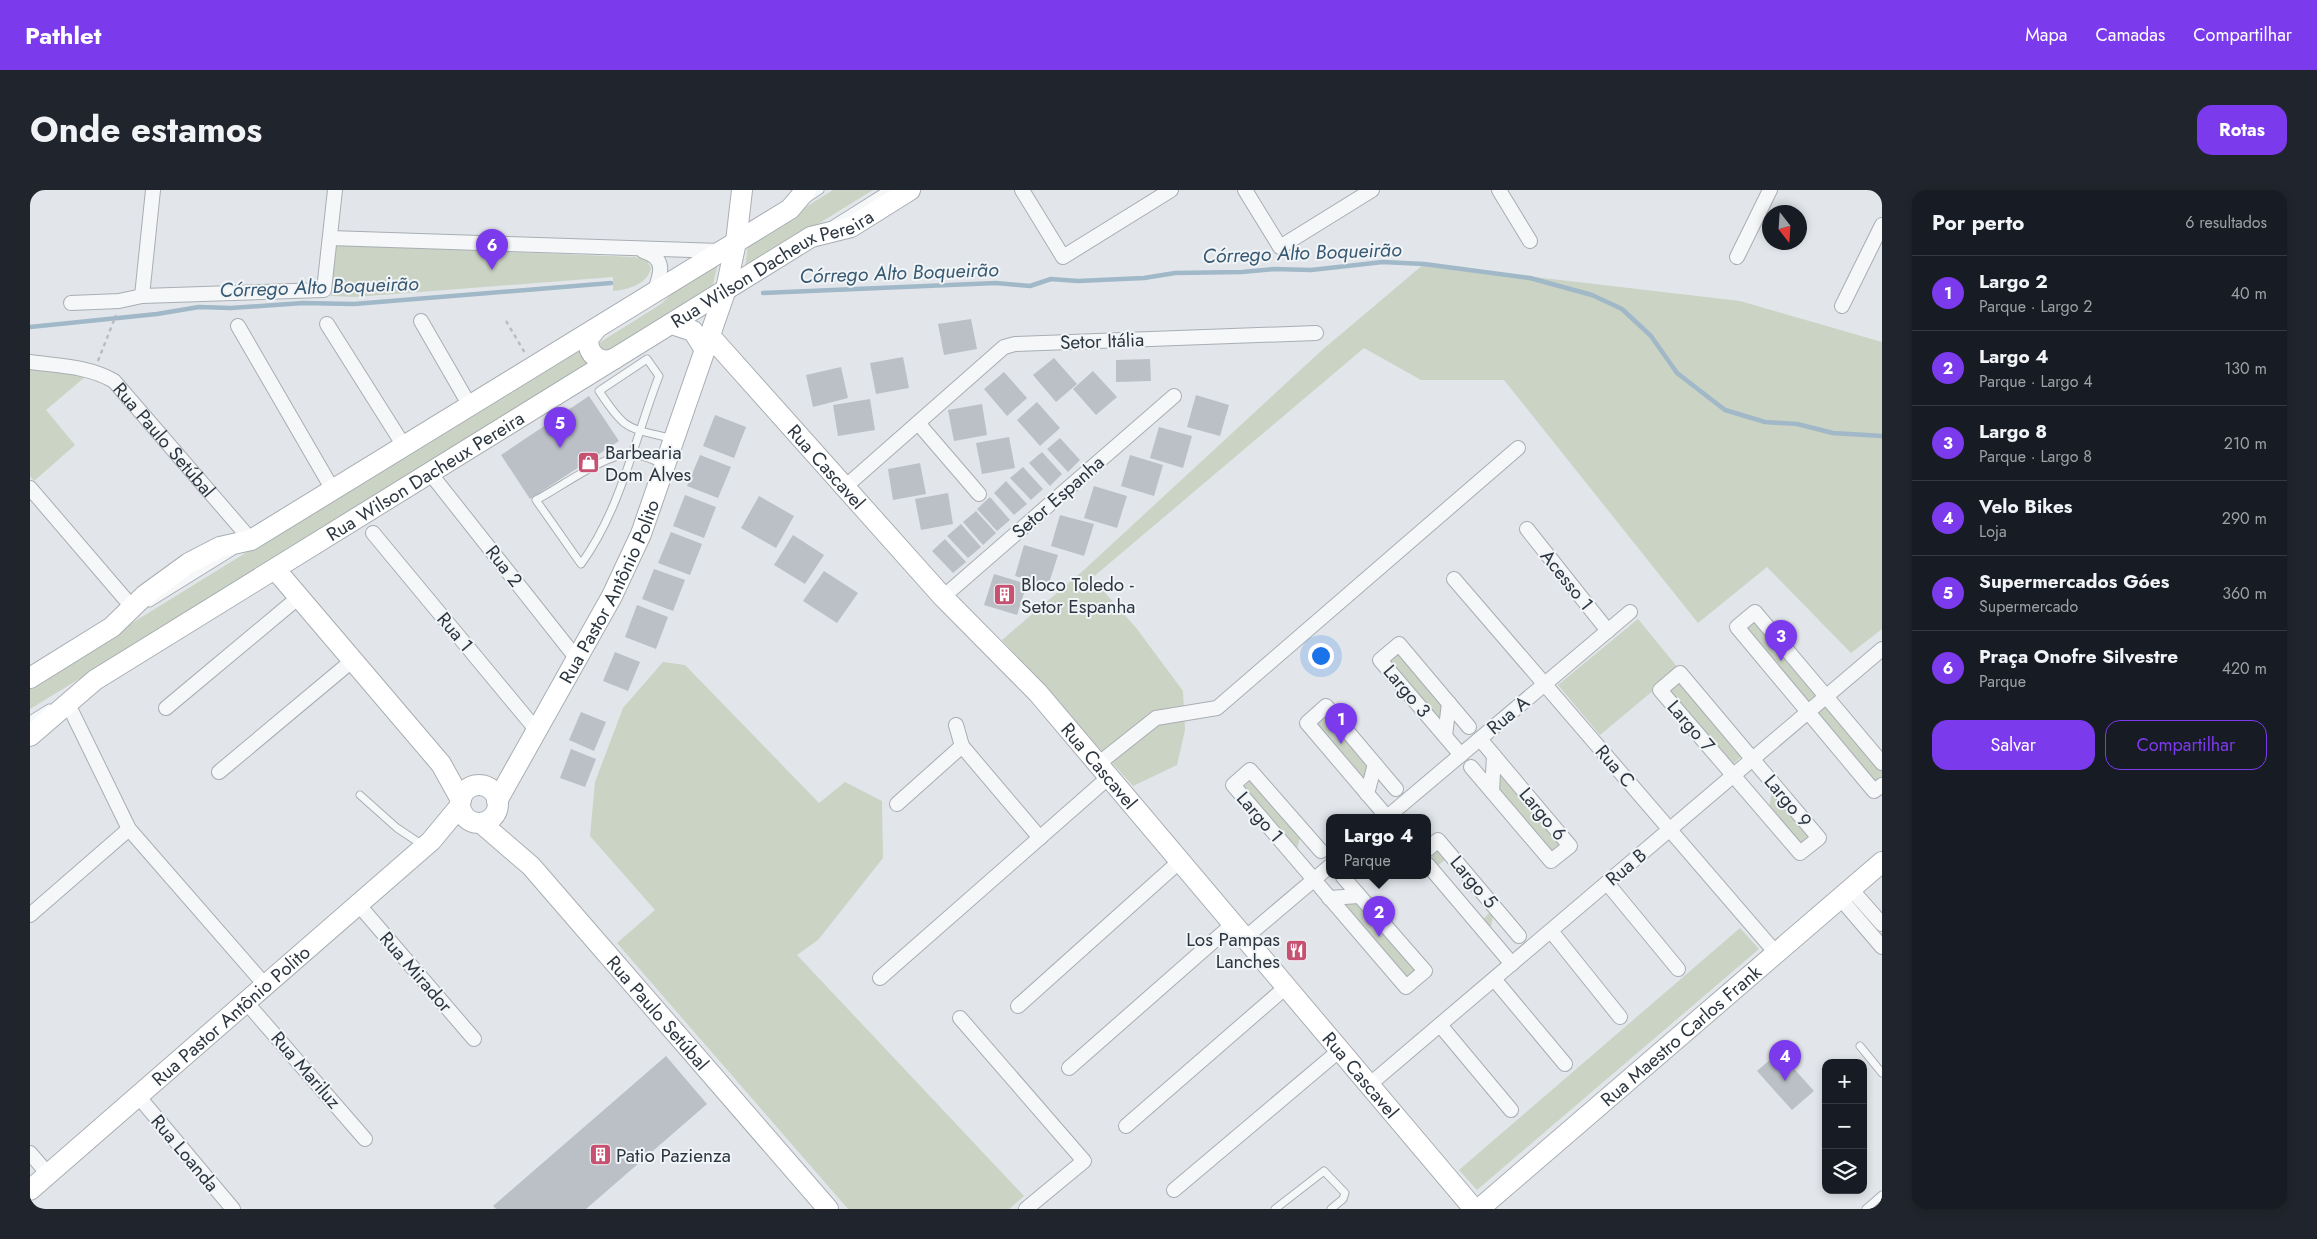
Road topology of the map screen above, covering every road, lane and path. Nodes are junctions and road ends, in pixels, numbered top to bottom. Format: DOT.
graph roads {
  1 [pos="153,190"];
  2 [pos="335,190"];
  3 [pos="806,190"];
  4 [pos="820,190"];
  5 [pos="887,190"];
  6 [pos="910,190"];
  7 [pos="1022,190"];
  8 [pos="1171,190"];
  9 [pos="1245,190"];
  10 [pos="1372,190"];
  11 [pos="1499,190"];
  12 [pos="1770,190"];
  13 [pos="742,193"];
  14 [pos="783,213"];
  15 [pos="1882,225"];
  16 [pos="811,237"];
  17 [pos="330,238"];
  18 [pos="1530,241"];
  19 [pos="729,247"];
  20 [pos="640,250"];
  21 [pos="1737,257"];
  22 [pos="726,290"];
  23 [pos="654,292"];
  24 [pos="142,296"];
  25 [pos="71,303"];
  26 [pos="1842,306"];
  27 [pos="422,321"];
  28 [pos="506,321"];
  29 [pos="327,324"];
  30 [pos="672,324"];
  31 [pos="114,325"];
  32 [pos="238,326"];
  33 [pos="596,328"];
  34 [pos="1316,333"];
  35 [pos="708,343"];
  36 [pos="614,359"];
  37 [pos="30,362"];
  38 [pos="533,367"];
  39 [pos="94,371"];
  40 [pos="1174,396"];
  41 [pos="470,406"];
  42 [pos="918,423"];
  43 [pos="640,432"];
  44 [pos="674,439"];
  45 [pos="404,446"];
  46 [pos="1518,448"];
  47 [pos="632,454"];
  48 [pos="665,465"];
  49 [pos="430,473"];
  50 [pos="845,487"];
  51 [pos="30,488"];
  52 [pos="333,490"];
  53 [pos="979,494"];
  54 [pos="1527,529"];
  55 [pos="373,533"];
  56 [pos="251,540"];
  57 [pos="275,569"];
  58 [pos="1454,579"];
  59 [pos="300,597"];
  60 [pos="943,597"];
  61 [pos="132,607"];
  62 [pos="1630,612"];
  63 [pos="112,627"];
  64 [pos="1608,631"];
  65 [pos="1881,650"];
  66 [pos="578,659"];
  67 [pos="353,660"];
  68 [pos="32,672"];
  69 [pos="95,680"];
  70 [pos="1545,684"];
  71 [pos="1826,697"];
  72 [pos="1449,703"];
  73 [pos="68,704"];
  74 [pos="166,708"];
  75 [pos="1808,712"];
  76 [pos="30,720"];
  77 [pos="956,725"];
  78 [pos="1469,727"];
  79 [pos="538,732"];
  80 [pos="30,736"];
  81 [pos="1445,736"];
  82 [pos="1480,740"];
  83 [pos="962,746"];
  84 [pos="1461,755"];
  85 [pos="521,756"];
  86 [pos="1494,756"];
  87 [pos="1752,759"];
  88 [pos="1882,763"];
  89 [pos="1375,764"];
  90 [pos="1471,767"];
  91 [pos="1103,770"];
  92 [pos="219,772"];
  93 [pos="1733,775"];
  94 [pos="1769,779"];
  95 [pos="1882,785"];
  96 [pos="1396,789"];
  97 [pos="1492,791"];
  98 [pos="468,794"];
  99 [pos="1367,794"];
  100 [pos="360,795"];
  101 [pos="497,801"];
  102 [pos="897,804"];
  103 [pos="1764,811"];
  104 [pos="1383,814"];
  105 [pos="1391,814"];
  106 [pos="477,822"];
  107 [pos="129,829"];
  108 [pos="1670,829"];
  109 [pos="1306,834"];
  110 [pos="1040,838"];
  111 [pos="427,844"];
  112 [pos="1431,846"];
  113 [pos="1321,851"];
  114 [pos="1180,861"];
  115 [pos="1299,862"];
  116 [pos="1882,862"];
  117 [pos="1431,869"];
  118 [pos="1326,870"];
  119 [pos="1345,879"];
  120 [pos="1314,880"];
  121 [pos="1606,883"];
  122 [pos="1846,894"];
  123 [pos="1359,896"];
  124 [pos="1329,898"];
  125 [pos="358,904"];
  126 [pos="1497,910"];
  127 [pos="30,915"];
  128 [pos="1882,924"];
  129 [pos="1239,931"];
  130 [pos="1550,931"];
  131 [pos="1519,936"];
  132 [pos="1492,941"];
  133 [pos="1882,947"];
  134 [pos="1776,953"];
  135 [pos="1512,964"];
  136 [pos="1678,968"];
  137 [pos="880,978"];
  138 [pos="1494,979"];
  139 [pos="265,985"];
  140 [pos="1286,987"];
  141 [pos="246,1002"];
  142 [pos="1018,1006"];
  143 [pos="1620,1016"];
  144 [pos="960,1018"];
  145 [pos="1440,1025"];
  146 [pos="474,1039"];
  147 [pos="1860,1046"];
  148 [pos="1340,1050"];
  149 [pos="1566,1064"];
  150 [pos="1068,1068"];
  151 [pos="1882,1073"];
  152 [pos="1370,1085"];
  153 [pos="138,1096"];
  154 [pos="1511,1110"];
  155 [pos="1126,1126"];
  156 [pos="365,1139"];
  157 [pos="30,1153"];
  158 [pos="48,1174"];
  159 [pos="30,1190"];
  160 [pos="1174,1190"];
  161 [pos="1882,1195"];
  162 [pos="232,1209"];
  163 [pos="828,1209"];
  164 [pos="1026,1209"];
  165 [pos="1275,1209"];
  166 [pos="1331,1209"];
  167 [pos="1474,1209"];
  168 [pos="1478,1209"];
  169 [pos="1866,1209"];
  1 -- 24 [label="street"];
  2 -- 17 [label="street"];
  3 -- 14 [label="main road, Rua Wilson Dacheux Pereira"];
  4 -- 14 [label="lane"];
  5 -- 16 [label="lane"];
  6 -- 16 [label="main road, Rua Wilson Dacheux Pereira"];
  7 -- 8 [label="street"];
  9 -- 10 [label="street"];
  11 -- 18 [label="street"];
  12 -- 21 [label="street"];
  13 -- 14 [label="main road"];
  13 -- 19 [label="main road, Rua Pastor Antônio Polito"];
  14 -- 19 [label="main road, Rua Wilson Dacheux Pereira"];
  15 -- 26 [label="street"];
  16 -- 22 [label="main road, Rua Wilson Dacheux Pereira"];
  17 -- 20 [label="street"];
  17 -- 24 [label="street"];
  19 -- 20 [label="street"];
  19 -- 22 [label="main road, Rua Pastor Antônio Polito"];
  19 -- 23 [label="main road, Rua Wilson Dacheux Pereira"];
  20 -- 23 [label="street"];
  22 -- 30 [label="main road, Rua Wilson Dacheux Pereira"];
  22 -- 35 [label="main road, Rua Pastor Antônio Polito"];
  23 -- 33 [label="main road, Rua Wilson Dacheux Pereira"];
  24 -- 25 [label="street"];
  27 -- 41 [label="street"];
  28 -- 38 [label="path"];
  29 -- 45 [label="street"];
  30 -- 35 [label="main road, Rua Cascavel"];
  30 -- 36 [label="main road, Rua Wilson Dacheux Pereira"];
  31 -- 39 [label="path"];
  32 -- 52 [label="street"];
  33 -- 36 [label="main road"];
  33 -- 38 [label="main road, Rua Wilson Dacheux Pereira"];
  34 -- 42 [label="street, Setor Itália"];
  35 -- 44 [label="main road, Rua Pastor Antônio Polito"];
  35 -- 50 [label="main road, Rua Cascavel"];
  36 -- 49 [label="main road, Rua Wilson Dacheux Pereira"];
  37 -- 39 [label="street, Rua Paulo Setúbal"];
  38 -- 41 [label="main road, Rua Wilson Dacheux Pereira"];
  39 -- 56 [label="street, Rua Paulo Setúbal"];
  40 -- 60 [label="street, Setor Espanha"];
  41 -- 45 [label="main road, Rua Wilson Dacheux Pereira"];
  42 -- 50 [label="street, Setor Itália"];
  42 -- 53 [label="street"];
  43 -- 43 [label="lane"];
  43 -- 44 [label="lane"];
  43 -- 47 [label="lane"];
  44 -- 48 [label="main road, Rua Pastor Antônio Polito"];
  45 -- 52 [label="main road, Rua Wilson Dacheux Pereira"];
  46 -- 91 [label="street"];
  47 -- 47 [label="lane"];
  47 -- 48 [label="lane"];
  48 -- 66 [label="main road, Rua Pastor Antônio Polito"];
  49 -- 57 [label="main road, Rua Wilson Dacheux Pereira"];
  49 -- 66 [label="street, Rua 2"];
  50 -- 60 [label="main road, Rua Cascavel"];
  51 -- 61 [label="street"];
  52 -- 56 [label="main road, Rua Wilson Dacheux Pereira"];
  54 -- 64 [label="street, Acesso 1"];
  55 -- 79 [label="street, Rua 1"];
  56 -- 61 [label="main road, Rua Wilson Dacheux Pereira"];
  56 -- 63 [label="lane"];
  57 -- 59 [label="main road"];
  57 -- 69 [label="main road, Rua Wilson Dacheux Pereira"];
  58 -- 70 [label="street, Rua C"];
  59 -- 67 [label="main road"];
  59 -- 74 [label="street"];
  60 -- 91 [label="main road, Rua Cascavel"];
  61 -- 63 [label="main road, Rua Wilson Dacheux Pereira"];
  62 -- 64 [label="street, Rua A"];
  63 -- 68 [label="main road, Rua Wilson Dacheux Pereira"];
  64 -- 70 [label="street, Rua A"];
  65 -- 71 [label="street, Rua B"];
  66 -- 79 [label="main road, Rua Pastor Antônio Polito"];
  67 -- 92 [label="street"];
  67 -- 98 [label="main road"];
  69 -- 73 [label="main road, Rua Wilson Dacheux Pereira"];
  69 -- 76 [label="lane"];
  70 -- 82 [label="street, Rua A"];
  70 -- 108 [label="street, Rua C"];
  71 -- 75 [label="street, Rua B"];
  71 -- 75 [label="street"];
  71 -- 88 [label="street"];
  72 -- 78 [label="street, Largo 3"];
  72 -- 81 [label="street"];
  72 -- 81 [label="street, Largo 3"];
  73 -- 80 [label="main road, Rua Wilson Dacheux Pereira"];
  73 -- 107 [label="street"];
  75 -- 87 [label="street, Rua B"];
  75 -- 95 [label="street"];
  77 -- 83 [label="street"];
  79 -- 85 [label="main road, Rua Pastor Antônio Polito"];
  81 -- 84 [label="street, Largo 3"];
  82 -- 84 [label="street, Rua A"];
  82 -- 86 [label="street, Largo 6"];
  83 -- 102 [label="street"];
  83 -- 110 [label="street"];
  84 -- 105 [label="street, Rua A"];
  85 -- 98 [label="main road, Rua Pastor Antônio Polito"];
  85 -- 101 [label="main road, Rua Pastor Antônio Polito"];
  86 -- 97 [label="street"];
  86 -- 97 [label="street, Largo 6"];
  87 -- 93 [label="street, Rua B"];
  87 -- 93 [label="street, Largo 7"];
  87 -- 94 [label="street, Largo 9"];
  89 -- 96 [label="street"];
  89 -- 99 [label="street"];
  89 -- 99 [label="street"];
  90 -- 97 [label="street, Largo 6"];
  91 -- 110 [label="street"];
  91 -- 114 [label="main road, Rua Cascavel"];
  93 -- 103 [label="street, Largo 9"];
  93 -- 108 [label="street, Rua B"];
  94 -- 103 [label="street"];
  94 -- 103 [label="street, Largo 9"];
  98 -- 101 [label="main road"];
  98 -- 106 [label="main road"];
  98 -- 111 [label="main road, Rua Pastor Antônio Polito"];
  99 -- 104 [label="street"];
  100 -- 111 [label="lane"];
  101 -- 106 [label="main road"];
  106 -- 111 [label="main road, Rua Pastor Antônio Polito"];
  106 -- 163 [label="main road, Rua Paulo Setúbal"];
  107 -- 127 [label="street"];
  107 -- 139 [label="street"];
  108 -- 121 [label="street, Rua B"];
  108 -- 134 [label="street, Rua C"];
  109 -- 113 [label="street, Largo 1"];
  109 -- 115 [label="street"];
  109 -- 115 [label="street, Largo 1"];
  110 -- 137 [label="street"];
  111 -- 125 [label="main road, Rua Pastor Antônio Polito"];
  112 -- 126 [label="street, Largo 5"];
  114 -- 129 [label="main road, Rua Cascavel"];
  114 -- 142 [label="street"];
  115 -- 120 [label="street, Largo 1"];
  116 -- 122 [label="main road, Rua Maestro Carlos Frank"];
  117 -- 132 [label="street, Largo 5"];
  118 -- 120 [label="street"];
  119 -- 123 [label="street"];
  120 -- 124 [label="street, Largo 1"];
  120 -- 129 [label="street"];
  121 -- 130 [label="street, Rua B"];
  121 -- 136 [label="street"];
  122 -- 128 [label="street"];
  122 -- 133 [label="street"];
  122 -- 134 [label="main road, Rua Maestro Carlos Frank"];
  123 -- 124 [label="street"];
  123 -- 124 [label="street, Largo 1"];
  125 -- 139 [label="main road, Rua Pastor Antônio Polito"];
  125 -- 146 [label="street, Rua Mirador"];
  126 -- 131 [label="street, Largo 5"];
  126 -- 132 [label="street"];
  129 -- 140 [label="main road, Rua Cascavel"];
  129 -- 150 [label="street"];
  130 -- 135 [label="street, Rua B"];
  130 -- 143 [label="street"];
  132 -- 135 [label="street, Largo 5"];
  134 -- 168 [label="main road, Rua Maestro Carlos Frank"];
  135 -- 138 [label="street, Rua B"];
  138 -- 145 [label="street, Rua B"];
  138 -- 149 [label="street"];
  139 -- 141 [label="main road, Rua Pastor Antônio Polito"];
  140 -- 148 [label="main road, Rua Cascavel"];
  140 -- 155 [label="street"];
  141 -- 153 [label="main road, Rua Pastor Antônio Polito"];
  141 -- 156 [label="street, Rua Mariluz"];
  144 -- 164 [label="street"];
  145 -- 152 [label="street, Rua B"];
  145 -- 154 [label="street"];
  147 -- 151 [label="lane"];
  148 -- 152 [label="main road, Rua Cascavel"];
  148 -- 160 [label="street"];
  152 -- 167 [label="main road, Rua Cascavel"];
  153 -- 158 [label="main road, Rua Pastor Antônio Polito"];
  153 -- 162 [label="street, Rua Loanda"];
  157 -- 158 [label="street"];
  158 -- 159 [label="main road, Rua Pastor Antônio Polito"];
  161 -- 169 [label="lane"];
  165 -- 166 [label="lane"];
}
